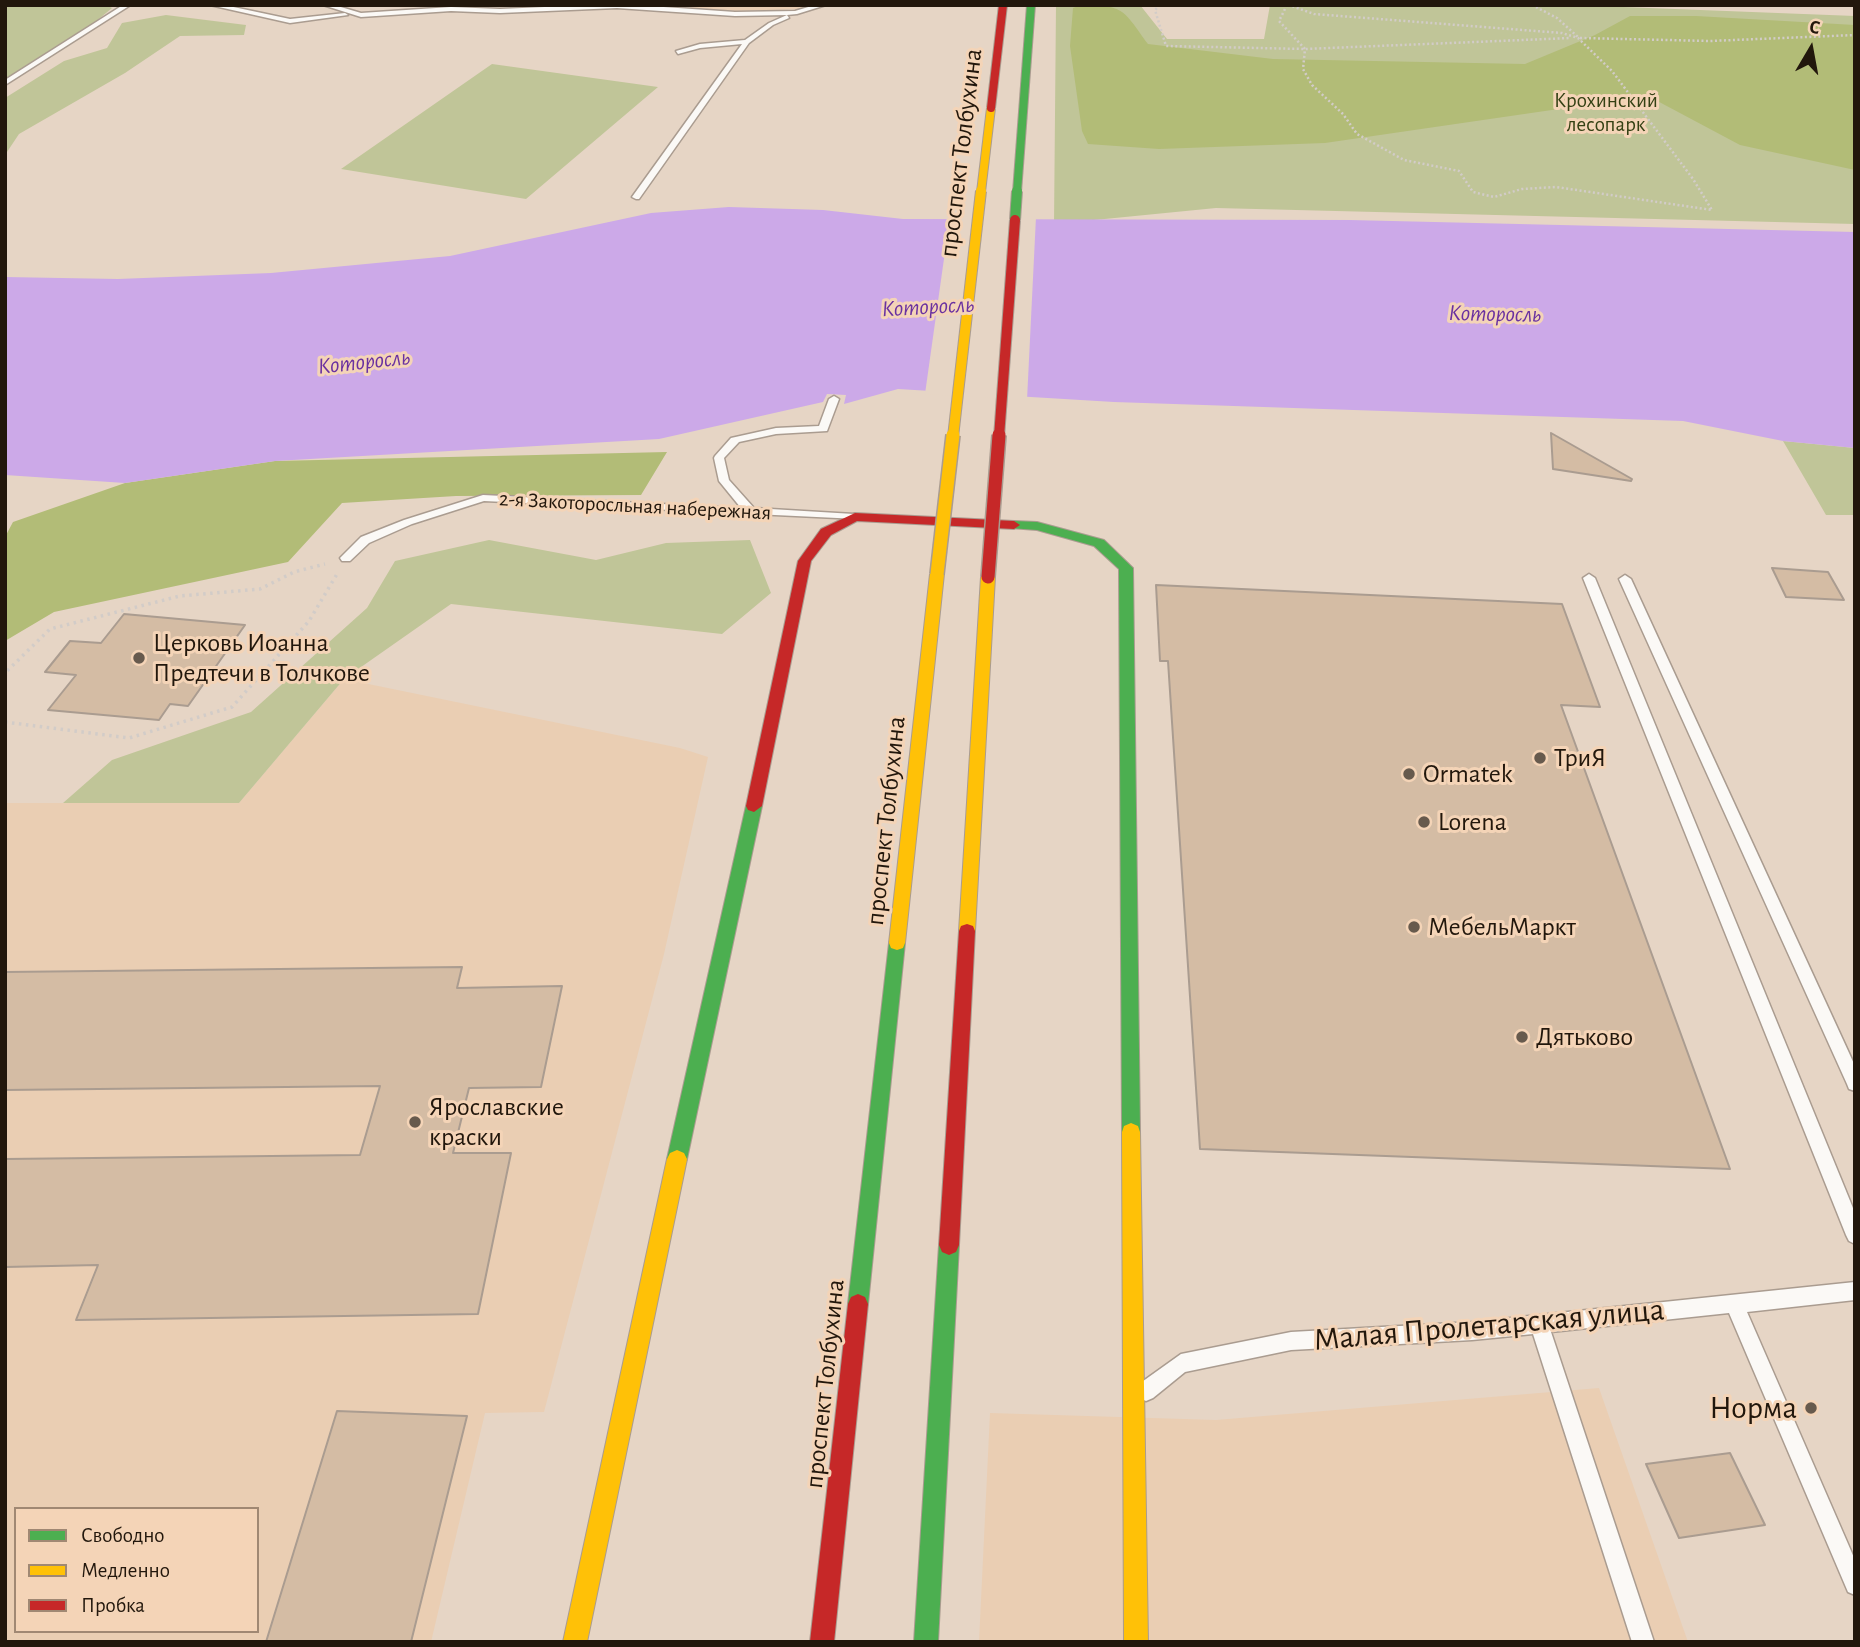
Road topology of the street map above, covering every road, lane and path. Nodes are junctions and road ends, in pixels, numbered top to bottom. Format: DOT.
graph roads {
  1 [pos="132,5"];
  2 [pos="212,5"];
  3 [pos="326,5"];
  4 [pos="462,5"];
  5 [pos="823,5"];
  6 [pos="1003,5"];
  7 [pos="1031,5"];
  8 [pos="1160,5"];
  9 [pos="1288,5"];
  10 [pos="1532,5"];
  11 [pos="125,6"];
  12 [pos="616,6"];
  13 [pos="442,9"];
  14 [pos="795,13"];
  15 [pos="360,15"];
  16 [pos="1855,36"];
  17 [pos="1578,38"];
  18 [pos="747,42"];
  19 [pos="1305,48"];
  20 [pos="678,52"];
  21 [pos="5,83"];
  22 [pos="636,197"];
  23 [pos="834,399"];
  24 [pos="750,512"];
  25 [pos="855,517"];
  26 [pos="346,558"];
  27 [pos="1588,578"];
  28 [pos="1625,579"];
  29 [pos="5,677"];
  30 [pos="5,722"];
  31 [pos="1855,1084"];
  32 [pos="1855,1236"];
  33 [pos="1855,1292"];
  34 [pos="1734,1304"];
  35 [pos="1539,1324"];
  36 [pos="1136,1398"];
  37 [pos="1855,1585"];
  38 [pos="575,1642"];
  39 [pos="822,1642"];
  40 [pos="926,1642"];
  41 [pos="1136,1642"];
  42 [pos="1643,1642"];
  1 -- 11 [label="lane"];
  2 -- 15 [label="lane"];
  3 -- 15 [label="lane"];
  4 -- 13 [label="lane"];
  5 -- 14 [label="lane"];
  6 -- 39 [label="main road, проспект Толбухина, bridge"];
  7 -- 40 [label="main road, проспект Толбухина, bridge"];
  8 -- 19 [label="path"];
  9 -- 17 [label="path"];
  9 -- 19 [label="path"];
  10 -- 17 [label="path"];
  11 -- 21 [label="lane"];
  12 -- 13 [label="lane"];
  12 -- 14 [label="lane"];
  13 -- 15 [label="lane"];
  14 -- 18 [label="lane"];
  16 -- 17 [label="path"];
  17 -- 19 [label="path"];
  17 -- 19 [label="path"];
  18 -- 20 [label="lane"];
  18 -- 22 [label="lane"];
  23 -- 24 [label="lane"];
  24 -- 25 [label="lane, 2-я Закоторосльная набережная"];
  24 -- 26 [label="lane, 2-я Закоторосльная набережная"];
  25 -- 36 [label="main road"];
  25 -- 38 [label="main road"];
  26 -- 29 [label="path"];
  26 -- 30 [label="path"];
  27 -- 32 [label="lane"];
  28 -- 31 [label="lane"];
  33 -- 34 [label="lane, Малая Пролетарская улица"];
  34 -- 35 [label="lane, Малая Пролетарская улица"];
  34 -- 37 [label="lane"];
  35 -- 36 [label="lane, Малая Пролетарская улица"];
  35 -- 42 [label="lane"];
  36 -- 41 [label="main road"];
}
